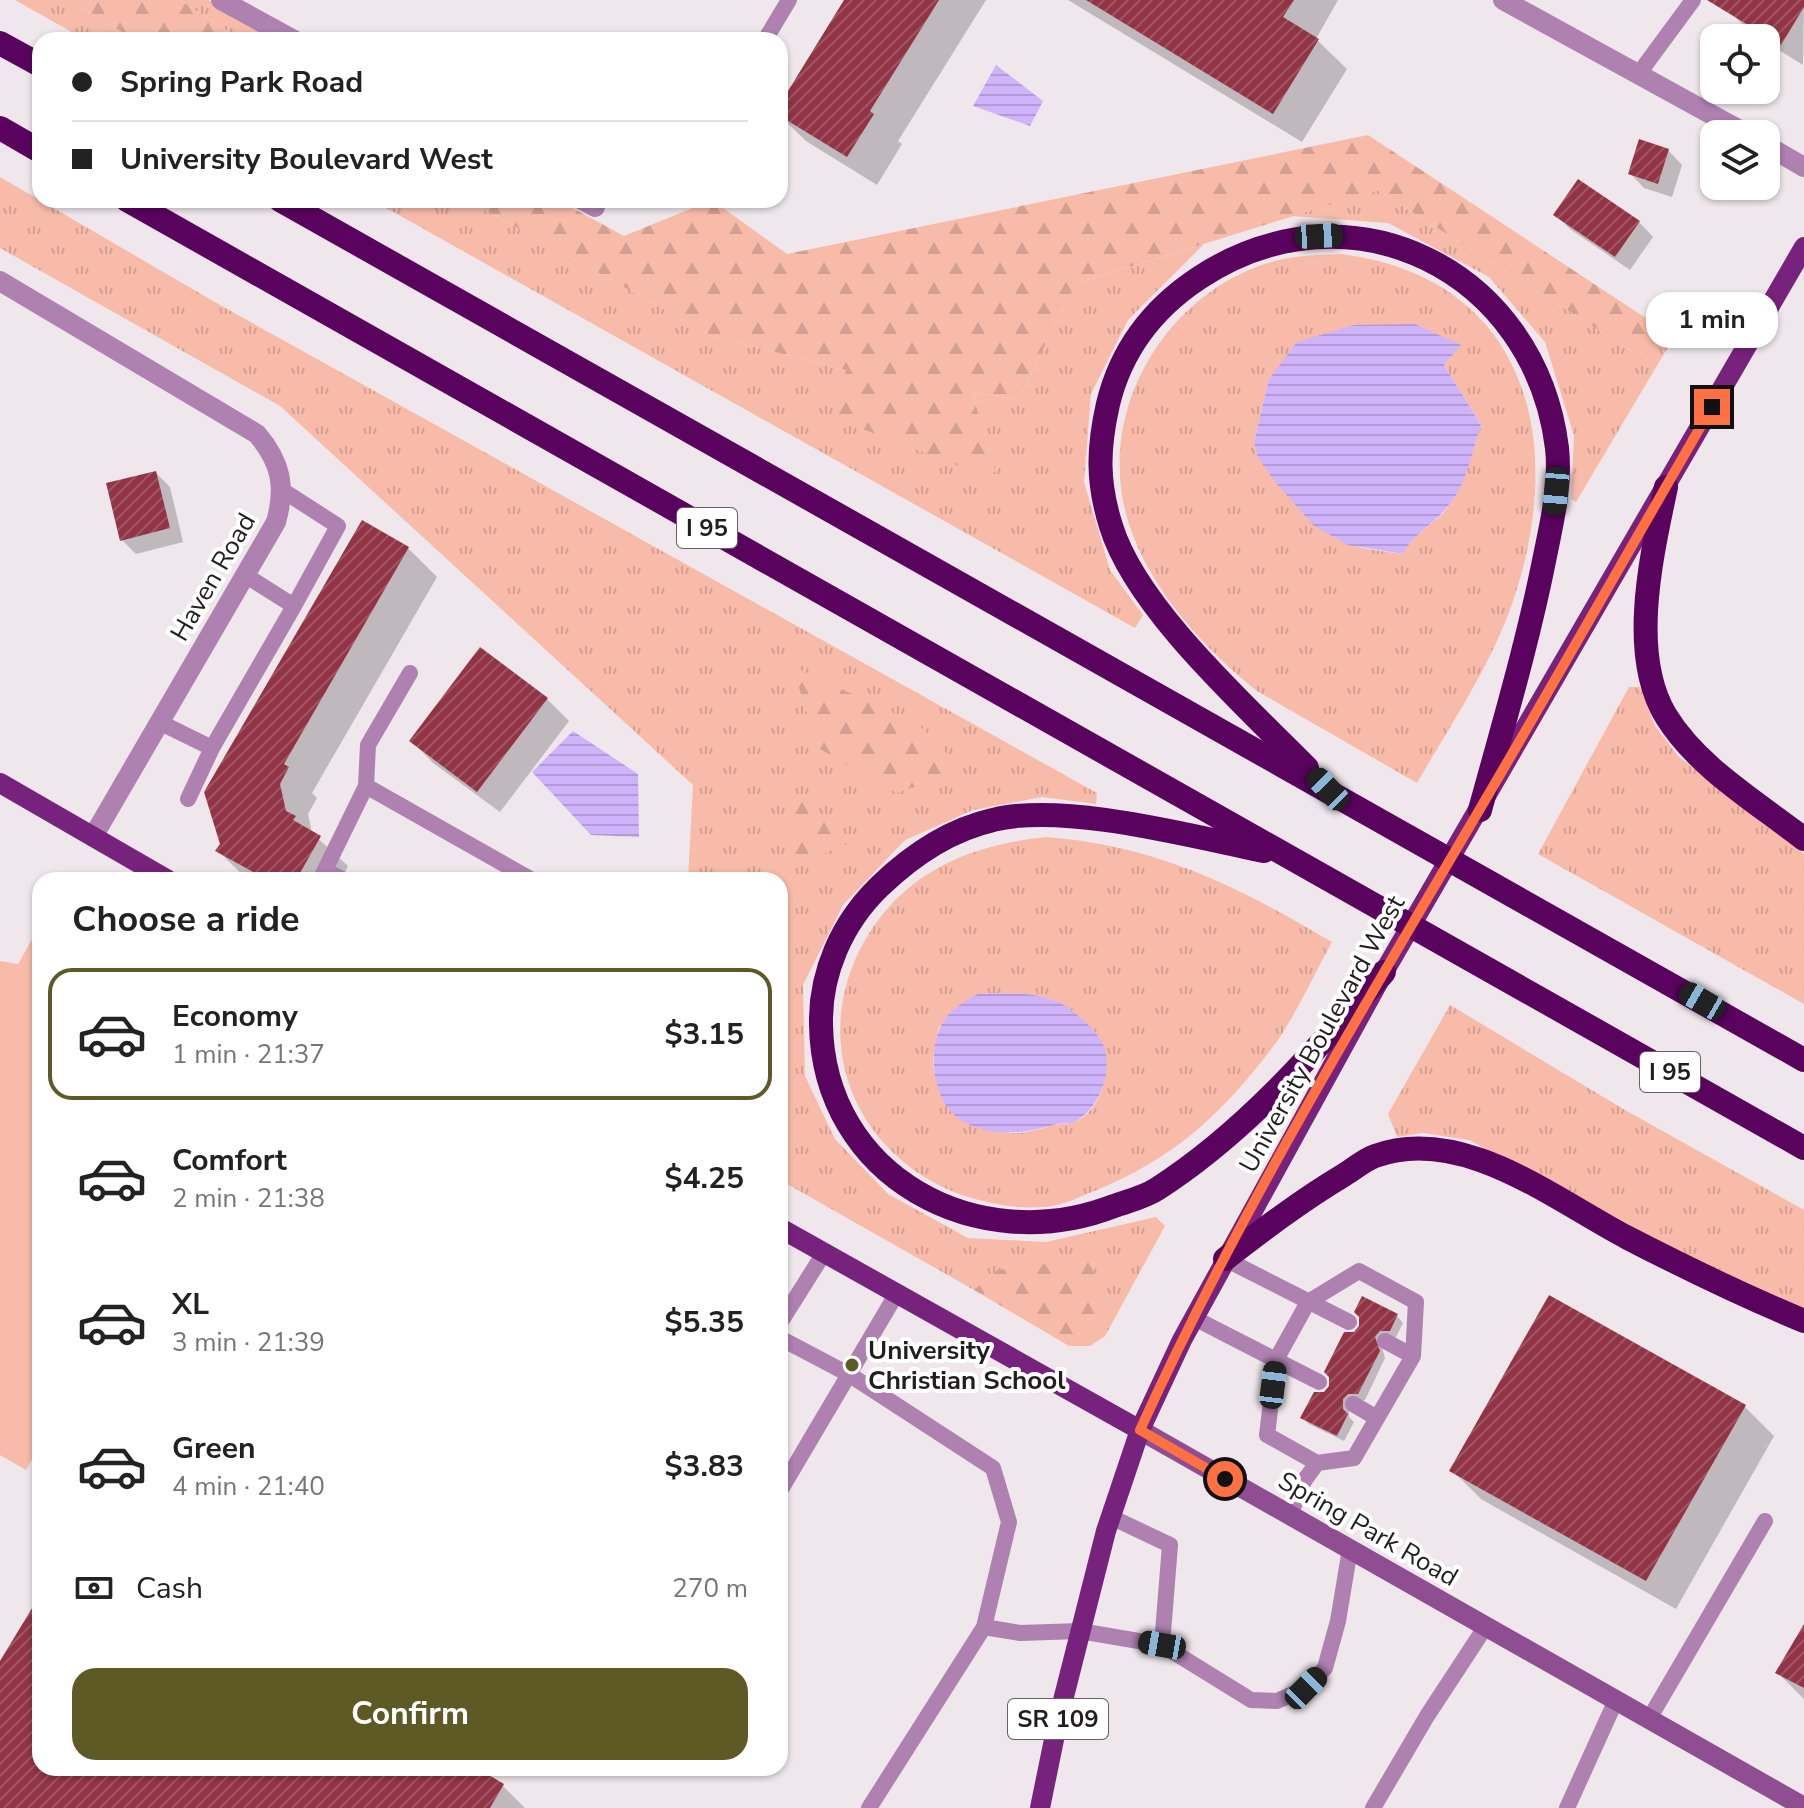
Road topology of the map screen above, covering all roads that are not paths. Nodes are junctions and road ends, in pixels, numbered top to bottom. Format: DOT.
graph roads {
  1 [pos="221,0"];
  2 [pos="789,0"];
  3 [pos="1504,0"];
  4 [pos="1693,0"];
  5 [pos="279,32"];
  6 [pos="770,32"];
  7 [pos="0,43"];
  8 [pos="32,61"];
  9 [pos="1640,72"];
  10 [pos="1723,120"];
  11 [pos="0,128"];
  12 [pos="32,146"];
  13 [pos="1780,153"];
  14 [pos="1804,167"];
  15 [pos="141,208"];
  16 [pos="294,208"];
  17 [pos="1804,247"];
  18 [pos="0,281"];
  19 [pos="1666,487"];
  20 [pos="282,490"];
  21 [pos="245,575"];
  22 [pos="294,606"];
  23 [pos="410,673"];
  24 [pos="159,722"];
  25 [pos="212,748"];
  26 [pos="0,783"];
  27 [pos="366,786"];
  28 [pos="1328,789"];
  29 [pos="188,799"];
  30 [pos="1480,810"];
  31 [pos="94,835"];
  32 [pos="1804,839"];
  33 [pos="1287,855"];
  34 [pos="155,872"];
  35 [pos="323,872"];
  36 [pos="518,872"];
  37 [pos="1384,972"];
  38 [pos="1804,1060"];
  39 [pos="1804,1148"];
  40 [pos="788,1233"];
  41 [pos="824,1253"];
  42 [pos="1225,1259"];
  43 [pos="897,1293"];
  44 [pos="1308,1302"];
  45 [pos="788,1310"];
  46 [pos="1194,1318"];
  47 [pos="1804,1321"];
  48 [pos="1349,1322"];
  49 [pos="1385,1341"];
  50 [pos="788,1342"];
  51 [pos="1413,1356"];
  52 [pos="1276,1360"];
  53 [pos="850,1375"];
  54 [pos="1319,1382"];
  55 [pos="1353,1404"];
  56 [pos="1377,1418"];
  57 [pos="1140,1430"];
  58 [pos="1317,1463"];
  59 [pos="788,1478"];
  60 [pos="1290,1515"];
  61 [pos="1111,1517"];
  62 [pos="1765,1521"];
  63 [pos="1350,1549"];
  64 [pos="1486,1626"];
  65 [pos="984,1627"];
  66 [pos="1080,1631"];
  67 [pos="1162,1645"];
  68 [pos="1616,1700"];
  69 [pos="1649,1719"];
  70 [pos="876,1804"];
  71 [pos="1804,1807"];
  72 [pos="1040,1808"];
  73 [pos="1373,1808"];
  74 [pos="1567,1808"];
  1 -- 5 [label="street"];
  2 -- 6 [label="lane"];
  3 -- 9 [label="street"];
  4 -- 9 [label="lane"];
  7 -- 8 [label="highway"];
  9 -- 10 [label="street"];
  11 -- 12 [label="highway"];
  13 -- 14 [label="street"];
  15 -- 33 [label="highway, I 95"];
  16 -- 28 [label="highway"];
  17 -- 19 [label="main road, University Boulevard West / SR 109"];
  18 -- 20 [label="street, Haven Road"];
  19 -- 30 [label="main road, University Boulevard West / SR 109"];
  19 -- 32 [label="highway"];
  20 -- 21 [label="street, Haven Road"];
  20 -- 22 [label="lane"];
  21 -- 22 [label="lane"];
  21 -- 24 [label="street, Haven Road"];
  22 -- 25 [label="lane"];
  23 -- 27 [label="lane"];
  24 -- 25 [label="lane"];
  24 -- 31 [label="street, Haven Road"];
  25 -- 29 [label="lane"];
  26 -- 31 [label="main road"];
  27 -- 35 [label="lane"];
  27 -- 36 [label="lane"];
  28 -- 30 [label="highway"];
  28 -- 38 [label="highway"];
  30 -- 37 [label="main road, University Boulevard West / SR 109"];
  31 -- 34 [label="main road"];
  33 -- 37 [label="highway"];
  33 -- 39 [label="highway, I 95"];
  37 -- 42 [label="main road, University Boulevard West / SR 109"];
  40 -- 41 [label="main road, Spring Park Road"];
  41 -- 43 [label="main road, Spring Park Road"];
  41 -- 45 [label="lane"];
  42 -- 44 [label="lane"];
  42 -- 46 [label="main road, University Boulevard West / SR 109"];
  42 -- 47 [label="highway"];
  43 -- 53 [label="lane"];
  43 -- 57 [label="main road, Spring Park Road"];
  44 -- 48 [label="lane"];
  44 -- 51 [label="lane"];
  44 -- 52 [label="lane"];
  46 -- 52 [label="lane"];
  46 -- 57 [label="main road, University Boulevard West / SR 109"];
  49 -- 51 [label="lane"];
  50 -- 53 [label="lane"];
  51 -- 56 [label="lane"];
  52 -- 54 [label="lane"];
  52 -- 58 [label="lane"];
  53 -- 59 [label="lane"];
  53 -- 65 [label="lane"];
  55 -- 56 [label="lane"];
  56 -- 58 [label="lane"];
  57 -- 60 [label="main road, Spring Park Road"];
  57 -- 61 [label="main road, University Boulevard West / SR 109"];
  58 -- 60 [label="lane"];
  60 -- 63 [label="main road, Spring Park Road"];
  61 -- 66 [label="main road, University Boulevard West / SR 109"];
  61 -- 67 [label="lane"];
  62 -- 69 [label="lane"];
  63 -- 64 [label="main road, Spring Park Road"];
  63 -- 67 [label="lane"];
  64 -- 68 [label="main road, Spring Park Road"];
  64 -- 73 [label="lane"];
  65 -- 66 [label="lane"];
  65 -- 70 [label="lane"];
  66 -- 67 [label="lane"];
  66 -- 72 [label="main road, University Boulevard West / SR 109"];
  68 -- 69 [label="main road, Spring Park Road"];
  68 -- 74 [label="lane"];
  69 -- 71 [label="main road, Spring Park Road"];
}
